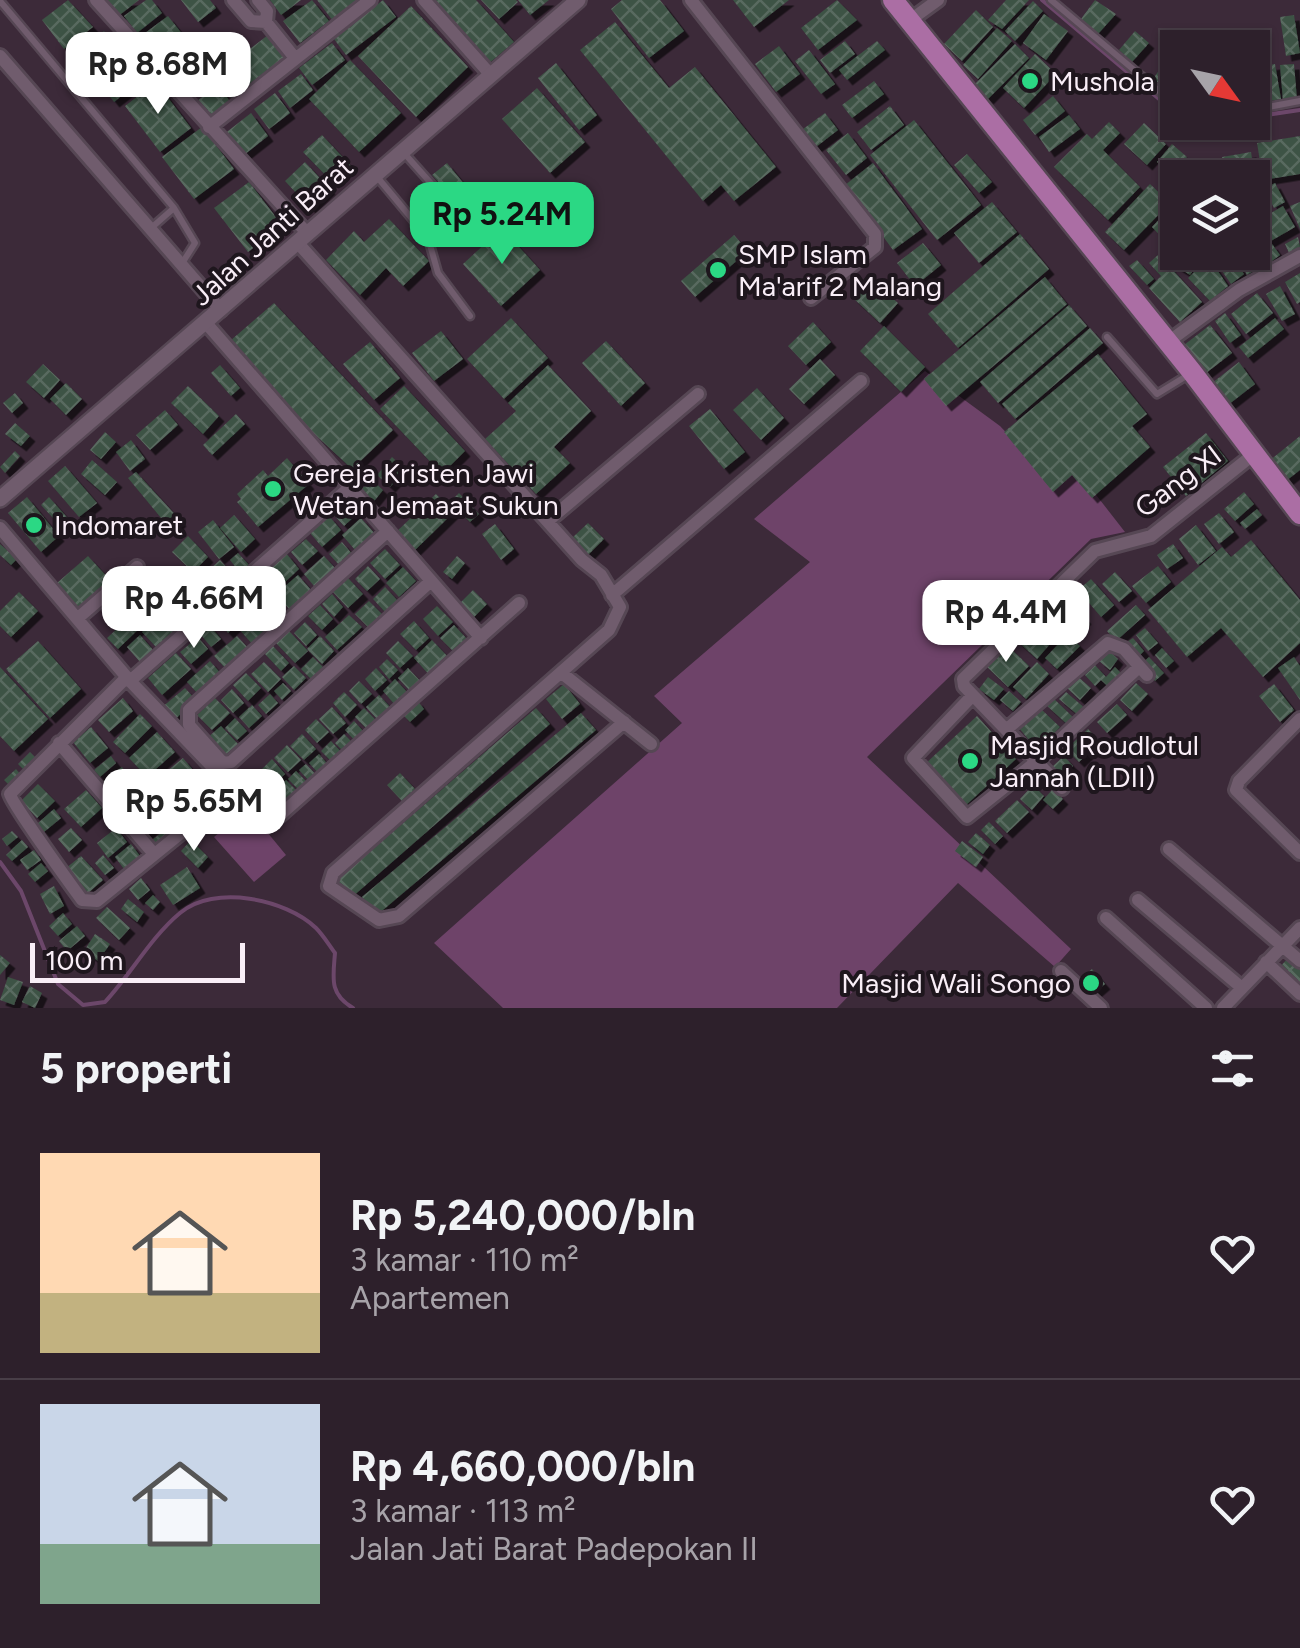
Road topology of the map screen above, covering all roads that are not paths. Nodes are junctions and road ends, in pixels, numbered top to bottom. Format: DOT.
graph roads {
  1 [pos="96,0"];
  2 [pos="233,0"];
  3 [pos="258,0"];
  4 [pos="370,0"];
  5 [pos="424,0"];
  6 [pos="578,0"];
  7 [pos="691,0"];
  8 [pos="892,0"];
  9 [pos="938,0"];
  10 [pos="1051,0"];
  11 [pos="0,2"];
  12 [pos="266,22"];
  13 [pos="909,22"];
  14 [pos="0,56"];
  15 [pos="295,58"];
  16 [pos="490,74"];
  17 [pos="1160,92"];
  18 [pos="1300,101"];
  19 [pos="1270,107"];
  20 [pos="209,127"];
  21 [pos="401,150"];
  22 [pos="374,174"];
  23 [pos="174,208"];
  24 [pos="150,228"];
  25 [pos="476,235"];
  26 [pos="302,238"];
  27 [pos="1300,256"];
  28 [pos="181,265"];
  29 [pos="811,298"];
  30 [pos="221,310"];
  31 [pos="470,316"];
  32 [pos="206,323"];
  33 [pos="1107,337"];
  34 [pos="1168,342"];
  35 [pos="1192,372"];
  36 [pos="861,381"];
  37 [pos="698,394"];
  38 [pos="1254,454"];
  39 [pos="350,487"];
  40 [pos="0,499"];
  41 [pos="1300,514"];
  42 [pos="548,521"];
  43 [pos="0,528"];
  44 [pos="388,531"];
  45 [pos="137,567"];
  46 [pos="431,582"];
  47 [pos="612,595"];
  48 [pos="519,604"];
  49 [pos="78,618"];
  50 [pos="481,638"];
  51 [pos="563,674"];
  52 [pos="128,679"];
  53 [pos="974,695"];
  54 [pos="1300,719"];
  55 [pos="624,722"];
  56 [pos="1007,729"];
  57 [pos="60,742"];
  58 [pos="651,744"];
  59 [pos="1037,761"];
  60 [pos="1062,788"];
  61 [pos="278,816"];
  62 [pos="1168,849"];
  63 [pos="1300,852"];
  64 [pos="154,854"];
  65 [pos="1138,900"];
  66 [pos="1106,918"];
  67 [pos="1300,928"];
  68 [pos="1283,945"];
  69 [pos="1300,961"];
  70 [pos="1266,962"];
  71 [pos="1060,971"];
  72 [pos="1242,988"];
  73 [pos="1300,994"];
  74 [pos="1101,1008"];
  75 [pos="1206,1008"];
  76 [pos="1223,1008"];
  1 -- 20 [label="street"];
  2 -- 12 [label="street"];
  3 -- 12 [label="street"];
  4 -- 15 [label="street"];
  5 -- 16 [label="street"];
  6 -- 16 [label="street, Jalan Janti Barat"];
  7 -- 29 [label="street"];
  8 -- 13 [label="main road"];
  9 -- 13 [label="street"];
  10 -- 17 [label="lane"];
  11 -- 23 [label="lane"];
  12 -- 15 [label="street"];
  13 -- 34 [label="main road"];
  14 -- 24 [label="street"];
  15 -- 20 [label="street"];
  16 -- 21 [label="street, Jalan Janti Barat"];
  18 -- 19 [label="lane"];
  20 -- 26 [label="street"];
  21 -- 22 [label="street, Jalan Janti Barat"];
  21 -- 25 [label="lane"];
  22 -- 26 [label="street, Jalan Janti Barat"];
  22 -- 31 [label="lane"];
  23 -- 24 [label="lane"];
  23 -- 28 [label="lane"];
  24 -- 28 [label="street"];
  26 -- 30 [label="street, Jalan Janti Barat"];
  26 -- 42 [label="street"];
  27 -- 34 [label="street"];
  28 -- 30 [label="street"];
  30 -- 32 [label="street, Jalan Janti Barat"];
  32 -- 39 [label="street"];
  32 -- 40 [label="street, Jalan Janti Barat"];
  33 -- 35 [label="lane"];
  34 -- 35 [label="main road"];
  35 -- 38 [label="main road"];
  36 -- 47 [label="street"];
  37 -- 42 [label="street"];
  38 -- 41 [label="main road"];
  38 -- 53 [label="street, Gang XI"];
  39 -- 44 [label="street"];
  39 -- 52 [label="street"];
  42 -- 47 [label="street"];
  43 -- 49 [label="street"];
  44 -- 46 [label="street"];
  44 -- 46 [label="street"];
  45 -- 49 [label="street"];
  46 -- 50 [label="street"];
  47 -- 51 [label="street"];
  48 -- 50 [label="street"];
  49 -- 52 [label="street"];
  50 -- 61 [label="street"];
  51 -- 55 [label="street"];
  51 -- 55 [label="street"];
  52 -- 57 [label="street"];
  52 -- 64 [label="street"];
  53 -- 56 [label="street"];
  53 -- 59 [label="street, Gang XI"];
  54 -- 63 [label="street"];
  55 -- 58 [label="street"];
  56 -- 59 [label="street"];
  56 -- 59 [label="street"];
  57 -- 64 [label="street"];
  57 -- 64 [label="street"];
  59 -- 60 [label="street"];
  62 -- 68 [label="street"];
  65 -- 72 [label="street"];
  66 -- 75 [label="street"];
  67 -- 68 [label="street"];
  68 -- 69 [label="street"];
  68 -- 70 [label="street"];
  70 -- 72 [label="street"];
  70 -- 73 [label="street"];
  71 -- 74 [label="street"];
  72 -- 76 [label="street"];
}
